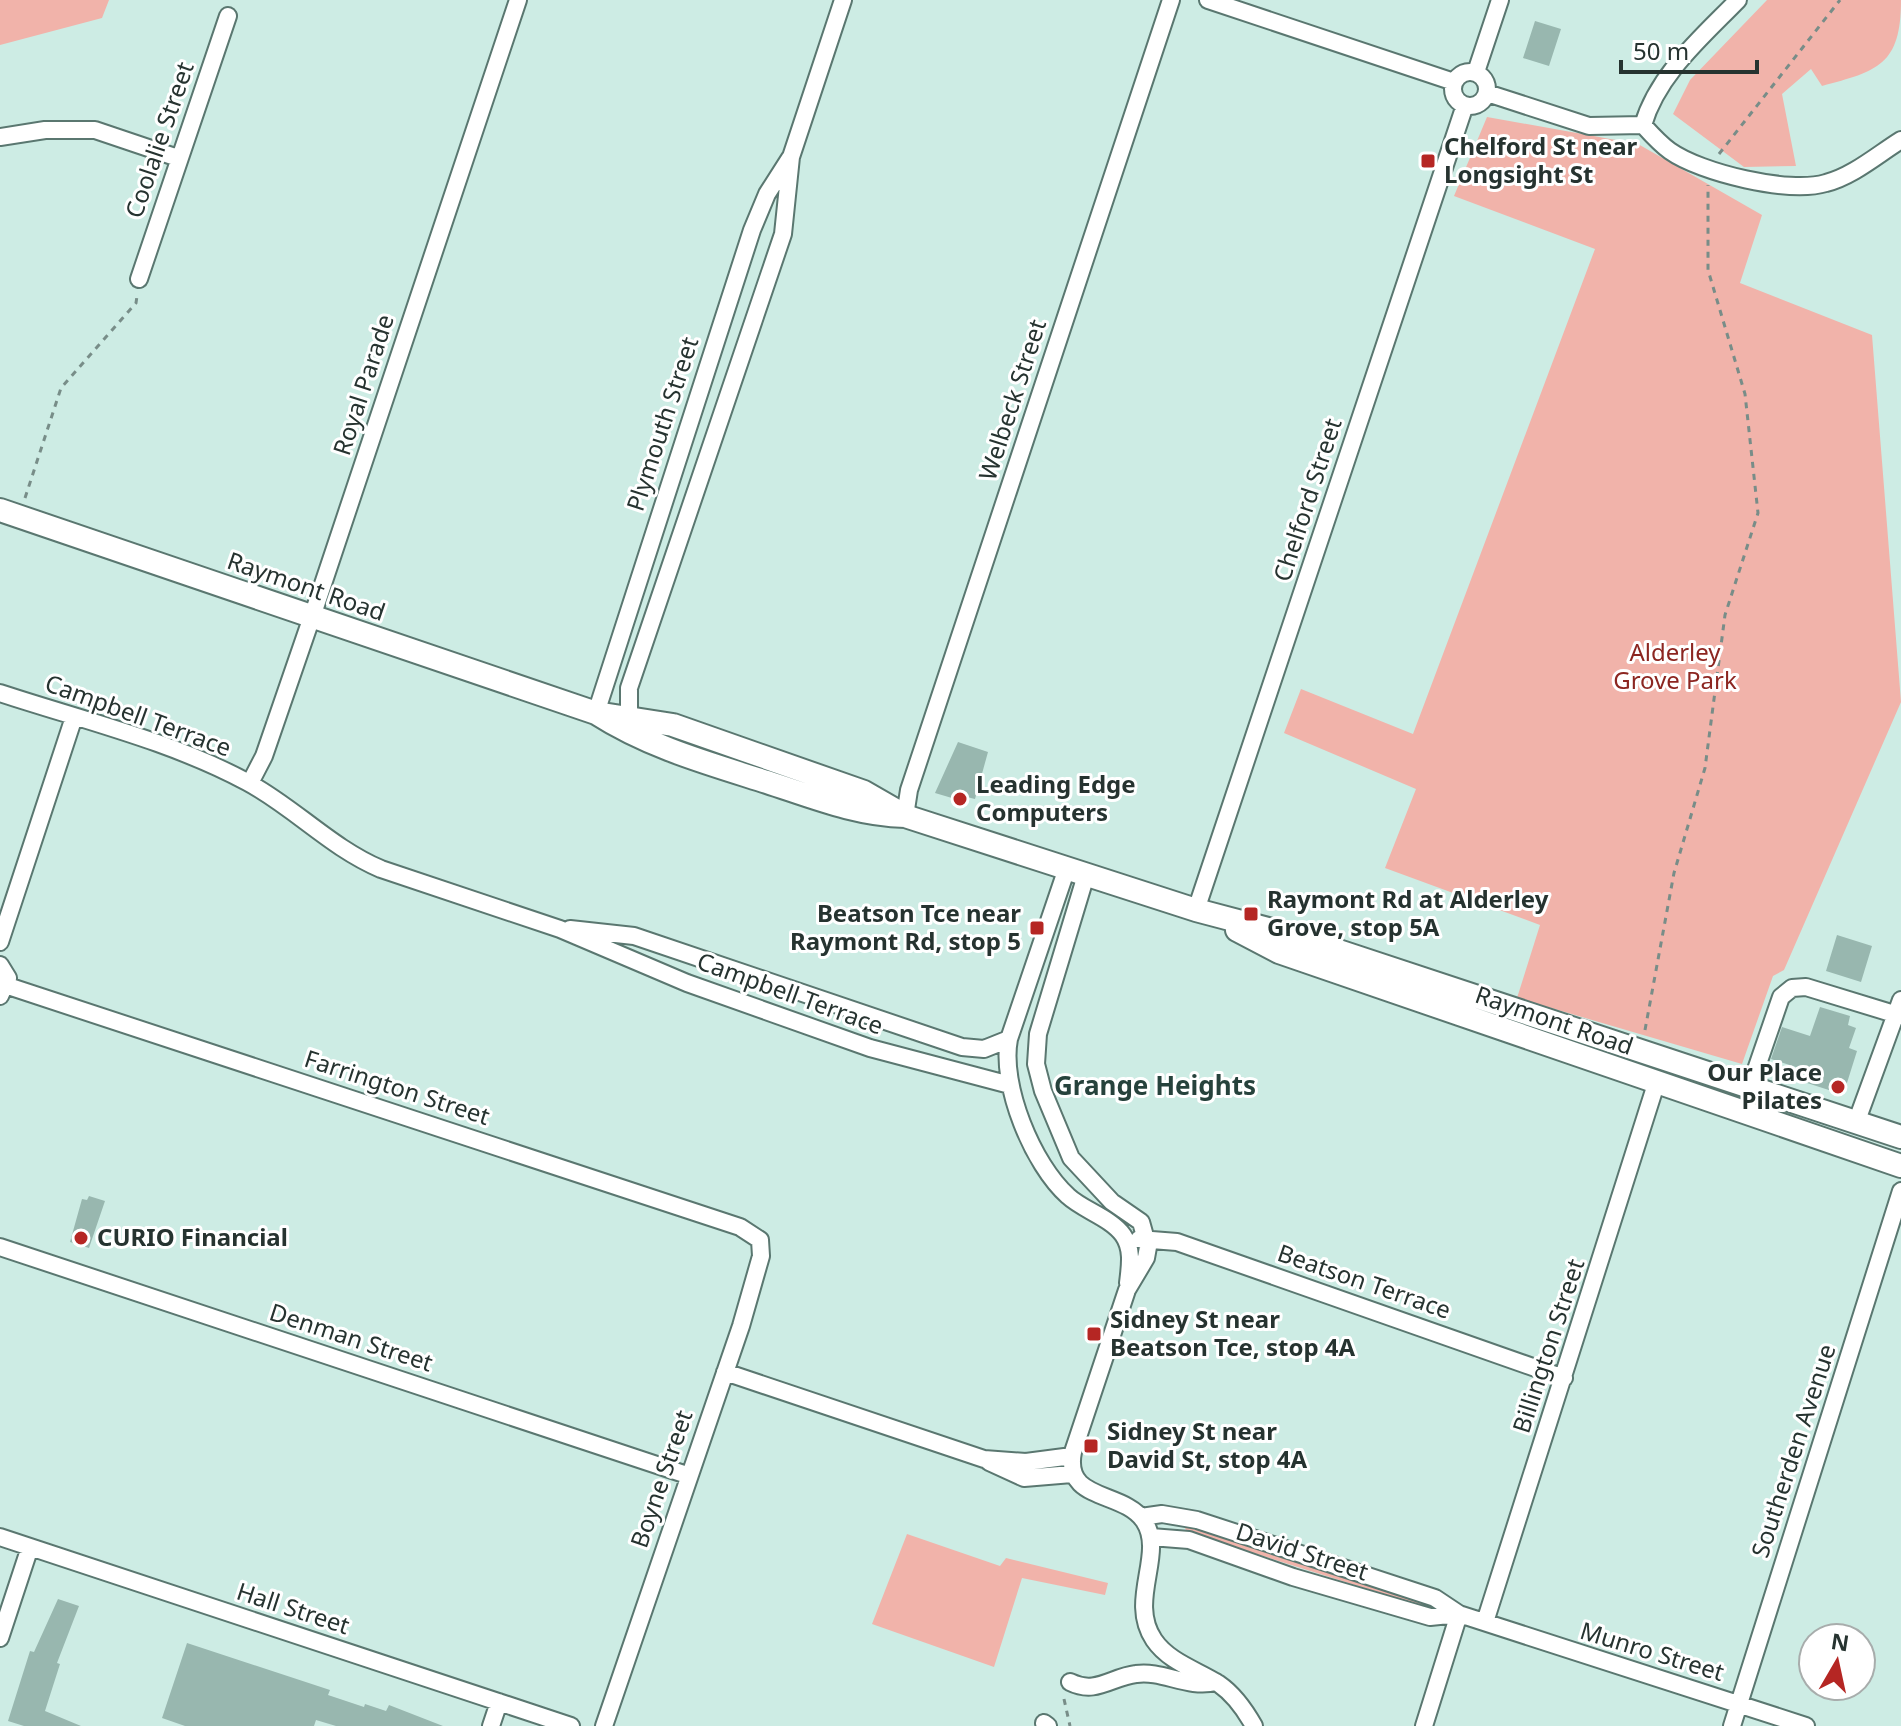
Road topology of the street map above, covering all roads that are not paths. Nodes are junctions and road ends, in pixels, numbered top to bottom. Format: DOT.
graph roads {
  1 [pos="518,0"];
  2 [pos="843,0"];
  3 [pos="1171,0"];
  4 [pos="1208,0"];
  5 [pos="1500,0"];
  6 [pos="1738,0"];
  7 [pos="228,16"];
  8 [pos="1476,72"];
  9 [pos="1454,82"];
  10 [pos="1487,93"];
  11 [pos="1465,105"];
  12 [pos="1643,125"];
  13 [pos="0,137"];
  14 [pos="1901,140"];
  15 [pos="791,157"];
  16 [pos="178,158"];
  17 [pos="139,279"];
  18 [pos="9,514"];
  19 [pos="312,616"];
  20 [pos="0,693"];
  21 [pos="596,713"];
  22 [pos="629,716"];
  23 [pos="74,717"];
  24 [pos="250,783"];
  25 [pos="905,816"];
  26 [pos="1076,872"];
  27 [pos="1196,910"];
  28 [pos="560,929"];
  29 [pos="0,942"];
  30 [pos="0,965"];
  31 [pos="1032,974"];
  32 [pos="1054,981"];
  33 [pos="4,991"];
  34 [pos="1899,1010"];
  35 [pos="1009,1039"];
  36 [pos="958,1046"];
  37 [pos="1664,1058"];
  38 [pos="956,1073"];
  39 [pos="1656,1084"];
  40 [pos="1010,1085"];
  41 [pos="1750,1087"];
  42 [pos="1856,1123"];
  43 [pos="1901,1137"];
  44 [pos="1901,1166"];
  45 [pos="1901,1191"];
  46 [pos="1147,1238"];
  47 [pos="1126,1240"];
  48 [pos="0,1247"];
  49 [pos="762,1247"];
  50 [pos="1127,1290"];
  51 [pos="725,1372"];
  52 [pos="1564,1378"];
  53 [pos="1072,1456"];
  54 [pos="984,1459"];
  55 [pos="1072,1474"];
  56 [pos="687,1475"];
  57 [pos="1141,1517"];
  58 [pos="0,1537"];
  59 [pos="1151,1537"];
  60 [pos="30,1547"];
  61 [pos="1459,1614"];
  62 [pos="1485,1622"];
  63 [pos="0,1638"];
  64 [pos="1216,1682"];
  65 [pos="1068,1687"];
  66 [pos="499,1702"];
  67 [pos="1739,1705"];
  68 [pos="491,1726"];
  69 [pos="571,1726"];
  70 [pos="604,1726"];
  71 [pos="1254,1726"];
  72 [pos="1424,1726"];
  73 [pos="1732,1726"];
  74 [pos="1806,1726"];
  1 -- 19 [label="street, Royal Parade"];
  2 -- 15 [label="street, Plymouth Street"];
  3 -- 25 [label="street, Welbeck Street"];
  4 -- 9 [label="street"];
  5 -- 8 [label="street"];
  6 -- 12 [label="street"];
  7 -- 16 [label="street, Coolalie Street"];
  8 -- 9 [label="street"];
  8 -- 10 [label="street"];
  9 -- 11 [label="street"];
  10 -- 11 [label="street"];
  10 -- 12 [label="street"];
  11 -- 27 [label="street, Chelford Street"];
  12 -- 14 [label="street"];
  13 -- 16 [label="street"];
  15 -- 21 [label="street, Plymouth Street"];
  15 -- 22 [label="street, Plymouth Street"];
  16 -- 17 [label="street, Coolalie Street"];
  18 -- 19 [label="main road, Raymont Road"];
  19 -- 21 [label="main road, Raymont Road"];
  19 -- 24 [label="street, Royal Parade"];
  20 -- 23 [label="street, Campbell Terrace"];
  21 -- 22 [label="main road, Raymont Road"];
  21 -- 25 [label="main road, Raymont Road"];
  22 -- 25 [label="main road, Raymont Road"];
  23 -- 24 [label="street, Campbell Terrace"];
  23 -- 29 [label="street"];
  24 -- 28 [label="street, Campbell Terrace"];
  25 -- 26 [label="main road, Raymont Road"];
  26 -- 27 [label="main road, Raymont Road"];
  26 -- 31 [label="street"];
  26 -- 32 [label="street"];
  27 -- 37 [label="main road, Raymont Road"];
  27 -- 39 [label="main road, Raymont Road"];
  28 -- 36 [label="street, Campbell Terrace"];
  28 -- 38 [label="street, Campbell Terrace"];
  30 -- 33 [label="street"];
  31 -- 32 [label="street"];
  31 -- 35 [label="street"];
  32 -- 46 [label="street"];
  33 -- 49 [label="street, Farrington Street"];
  34 -- 41 [label="street"];
  34 -- 42 [label="street"];
  35 -- 36 [label="street, Campbell Terrace"];
  35 -- 40 [label="street"];
  36 -- 38 [label="street"];
  37 -- 39 [label="main road"];
  37 -- 41 [label="main road, Raymont Road"];
  38 -- 40 [label="street, Campbell Terrace"];
  39 -- 44 [label="main road, Raymont Road"];
  39 -- 52 [label="street, Billington Street"];
  40 -- 47 [label="street"];
  41 -- 42 [label="main road, Raymont Road"];
  42 -- 43 [label="main road, Raymont Road"];
  45 -- 67 [label="street, Southerden Avenue"];
  46 -- 47 [label="street, Beatson Terrace"];
  46 -- 50 [label="street"];
  46 -- 52 [label="street, Beatson Terrace"];
  47 -- 50 [label="street"];
  48 -- 56 [label="street, Denman Street"];
  49 -- 51 [label="street, Boyne Street"];
  50 -- 53 [label="street"];
  51 -- 54 [label="street"];
  51 -- 56 [label="street, Boyne Street"];
  52 -- 62 [label="street, Billington Street"];
  53 -- 54 [label="street"];
  53 -- 55 [label="street"];
  54 -- 55 [label="street"];
  55 -- 57 [label="street, David Street"];
  56 -- 70 [label="street, Boyne Street"];
  57 -- 59 [label="street"];
  57 -- 61 [label="street, David Street"];
  58 -- 60 [label="street, Hall Street"];
  59 -- 61 [label="street, David Street"];
  59 -- 64 [label="street"];
  60 -- 63 [label="street"];
  60 -- 66 [label="street, Hall Street"];
  61 -- 62 [label="street, David Street"];
  61 -- 72 [label="street"];
  62 -- 67 [label="street, Munro Street"];
  64 -- 65 [label="street"];
  64 -- 71 [label="street"];
  66 -- 68 [label="street"];
  66 -- 69 [label="street, Hall Street"];
  67 -- 73 [label="street, Southerden Avenue"];
  67 -- 74 [label="street, Munro Street"];
}
